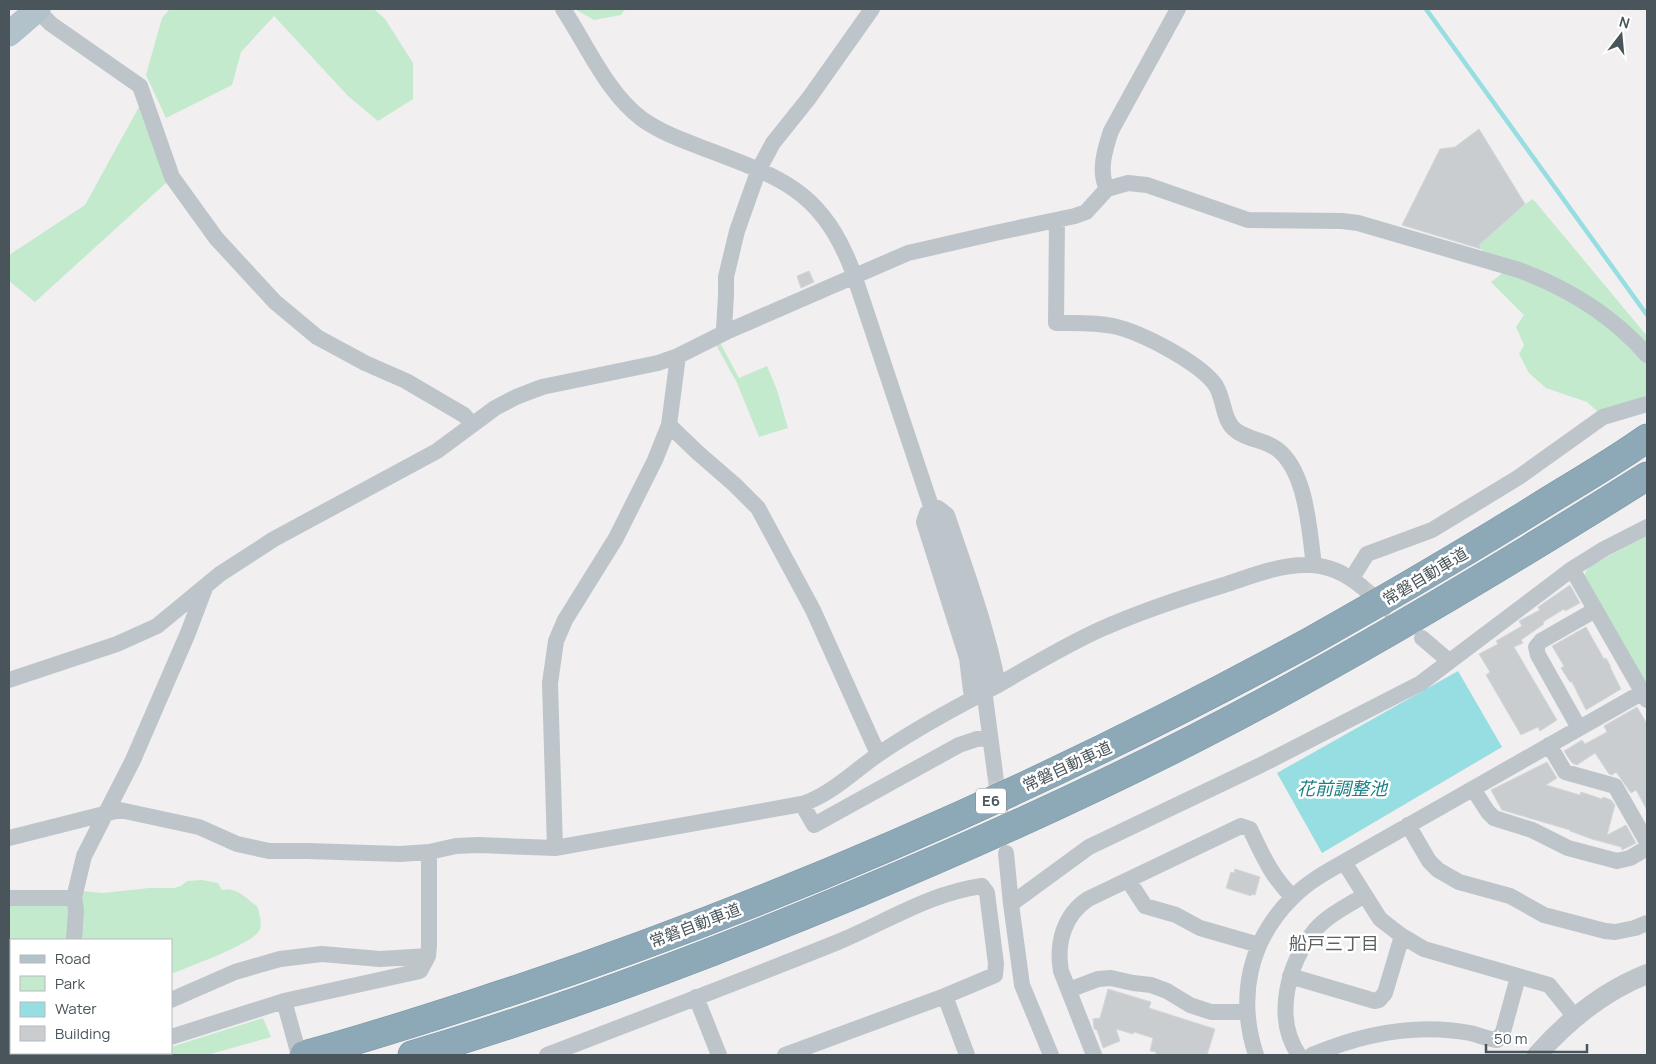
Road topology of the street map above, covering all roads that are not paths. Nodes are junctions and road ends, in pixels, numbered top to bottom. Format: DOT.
graph roads {
  1 [pos="37,9"];
  2 [pos="563,9"];
  3 [pos="872,9"];
  4 [pos="1178,9"];
  5 [pos="9,34"];
  6 [pos="759,169"];
  7 [pos="1107,189"];
  8 [pos="1057,220"];
  9 [pos="853,276"];
  10 [pos="726,332"];
  11 [pos="1647,355"];
  12 [pos="678,356"];
  13 [pos="1647,404"];
  14 [pos="472,424"];
  15 [pos="670,425"];
  16 [pos="1640,443"];
  17 [pos="1647,476"];
  18 [pos="933,510"];
  19 [pos="1647,527"];
  20 [pos="1314,565"];
  21 [pos="1572,570"];
  22 [pos="206,586"];
  23 [pos="1595,610"];
  24 [pos="1422,638"];
  25 [pos="1449,660"];
  26 [pos="9,680"];
  27 [pos="998,685"];
  28 [pos="1645,696"];
  29 [pos="972,699"];
  30 [pos="1579,728"];
  31 [pos="989,738"];
  32 [pos="1549,746"];
  33 [pos="878,754"];
  34 [pos="994,773"];
  35 [pos="1473,789"];
  36 [pos="802,804"];
  37 [pos="106,812"];
  38 [pos="1408,825"];
  39 [pos="9,838"];
  40 [pos="1647,842"];
  41 [pos="556,848"];
  42 [pos="1647,848"];
  43 [pos="429,852"];
  44 [pos="1006,853"];
  45 [pos="1344,862"];
  46 [pos="1128,880"];
  47 [pos="1364,895"];
  48 [pos="1293,897"];
  49 [pos="9,898"];
  50 [pos="74,898"];
  51 [pos="1011,904"];
  52 [pos="1647,922"];
  53 [pos="1402,936"];
  54 [pos="74,939"];
  55 [pos="1259,945"];
  56 [pos="428,956"];
  57 [pos="1647,974"];
  58 [pos="1290,976"];
  59 [pos="1518,977"];
  60 [pos="1069,990"];
  61 [pos="945,996"];
  62 [pos="696,997"];
  63 [pos="172,1000"];
  64 [pos="285,1007"];
  65 [pos="1247,1012"];
  66 [pos="1575,1017"];
  67 [pos="172,1037"];
  68 [pos="299,1055"];
  69 [pos="304,1055"];
  70 [pos="412,1055"];
  71 [pos="547,1055"];
  72 [pos="719,1055"];
  73 [pos="785,1055"];
  74 [pos="967,1055"];
  75 [pos="1051,1055"];
  76 [pos="1094,1055"];
  77 [pos="1256,1055"];
  78 [pos="1299,1055"];
  79 [pos="1312,1055"];
  80 [pos="1537,1055"];
  1 -- 5 [label="main road"];
  1 -- 14 [label="street"];
  2 -- 6 [label="street"];
  3 -- 6 [label="street"];
  4 -- 7 [label="street"];
  6 -- 9 [label="street"];
  6 -- 10 [label="street"];
  7 -- 8 [label="street"];
  7 -- 11 [label="street"];
  8 -- 9 [label="street"];
  8 -- 20 [label="street"];
  9 -- 10 [label="street"];
  9 -- 18 [label="street"];
  10 -- 12 [label="street"];
  12 -- 14 [label="street"];
  12 -- 15 [label="street"];
  13 -- 20 [label="street"];
  14 -- 22 [label="street"];
  15 -- 33 [label="street"];
  15 -- 41 [label="street"];
  16 -- 69 [label="highway, 常磐自動車道 / E6"];
  17 -- 70 [label="highway, 常磐自動車道 / E6"];
  18 -- 27 [label="street"];
  18 -- 29 [label="street"];
  18 -- 31 [label="street"];
  19 -- 21 [label="street"];
  20 -- 27 [label="street"];
  21 -- 23 [label="street"];
  21 -- 25 [label="street"];
  22 -- 26 [label="street"];
  22 -- 37 [label="street"];
  23 -- 28 [label="street"];
  23 -- 30 [label="street"];
  24 -- 25 [label="street"];
  25 -- 51 [label="street"];
  27 -- 29 [label="street, bridge"];
  28 -- 30 [label="street"];
  29 -- 33 [label="street"];
  30 -- 32 [label="street"];
  31 -- 34 [label="street"];
  31 -- 36 [label="street"];
  32 -- 35 [label="street"];
  32 -- 40 [label="street"];
  33 -- 36 [label="street"];
  35 -- 38 [label="street"];
  35 -- 42 [label="street"];
  36 -- 41 [label="street"];
  37 -- 39 [label="street"];
  37 -- 43 [label="street"];
  37 -- 50 [label="street"];
  38 -- 45 [label="street"];
  38 -- 52 [label="street"];
  41 -- 43 [label="street"];
  43 -- 56 [label="street"];
  44 -- 51 [label="street"];
  45 -- 47 [label="street"];
  45 -- 48 [label="street"];
  46 -- 48 [label="street"];
  46 -- 55 [label="street"];
  46 -- 60 [label="street"];
  47 -- 53 [label="street"];
  47 -- 58 [label="street"];
  48 -- 55 [label="street"];
  49 -- 50 [label="street"];
  50 -- 54 [label="street"];
  51 -- 75 [label="street"];
  53 -- 58 [label="street"];
  53 -- 59 [label="street"];
  55 -- 65 [label="street"];
  56 -- 63 [label="street"];
  56 -- 64 [label="street"];
  57 -- 66 [label="street"];
  58 -- 78 [label="street"];
  59 -- 66 [label="street"];
  59 -- 79 [label="street"];
  60 -- 65 [label="street"];
  60 -- 76 [label="street"];
  61 -- 62 [label="street"];
  61 -- 73 [label="street"];
  61 -- 74 [label="street"];
  62 -- 71 [label="street"];
  62 -- 72 [label="street"];
  64 -- 67 [label="street"];
  64 -- 68 [label="street"];
  65 -- 77 [label="street"];
  66 -- 80 [label="street"];
}
